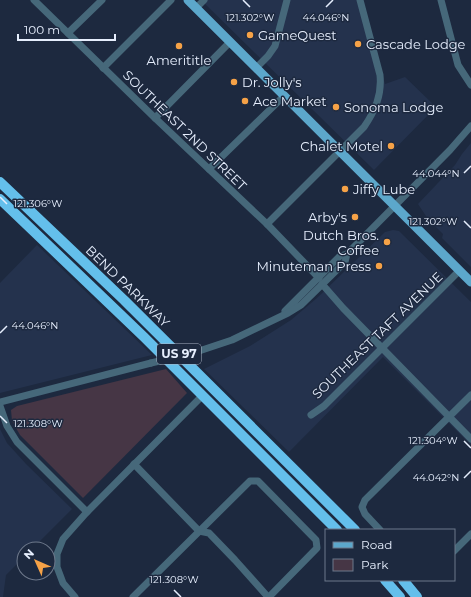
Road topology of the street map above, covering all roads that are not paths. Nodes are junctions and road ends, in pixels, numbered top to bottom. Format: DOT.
graph roads {
  1 [pos="34,0"];
  2 [pos="102,0"];
  3 [pos="171,0"];
  4 [pos="188,0"];
  5 [pos="204,0"];
  6 [pos="287,0"];
  7 [pos="360,0"];
  8 [pos="441,0"];
  9 [pos="196,8"];
  10 [pos="68,33"];
  11 [pos="230,42"];
  12 [pos="104,68"];
  13 [pos="256,68"];
  14 [pos="471,85"];
  15 [pos="284,96"];
  16 [pos="154,118"];
  17 [pos="471,126"];
  18 [pos="339,151"];
  19 [pos="210,170"];
  20 [pos="0,182"];
  21 [pos="0,199"];
  22 [pos="395,207"];
  23 [pos="266,224"];
  24 [pos="459,271"];
  25 [pos="321,281"];
  26 [pos="471,282"];
  27 [pos="280,317"];
  28 [pos="383,348"];
  29 [pos="471,395"];
  30 [pos="202,396"];
  31 [pos="0,402"];
  32 [pos="0,406"];
  33 [pos="311,415"];
  34 [pos="449,417"];
  35 [pos="471,439"];
  36 [pos="134,464"];
  37 [pos="87,512"];
  38 [pos="336,529"];
  39 [pos="354,529"];
  40 [pos="379,529"];
  41 [pos="199,531"];
  42 [pos="471,534"];
  43 [pos="455,550"];
  44 [pos="386,581"];
  45 [pos="404,581"];
  46 [pos="75,597"];
  47 [pos="133,597"];
  48 [pos="269,597"];
  49 [pos="400,597"];
  50 [pos="417,597"];
  1 -- 10 [label="street, SOUTHEAST 2ND STREET"];
  2 -- 10 [label="street"];
  3 -- 12 [label="street"];
  4 -- 9 [label="main road"];
  5 -- 9 [label="street"];
  6 -- 13 [label="street"];
  7 -- 18 [label="street"];
  8 -- 14 [label="street"];
  9 -- 11 [label="main road"];
  10 -- 12 [label="street, SOUTHEAST 2ND STREET"];
  11 -- 13 [label="main road"];
  11 -- 16 [label="street"];
  12 -- 16 [label="street, SOUTHEAST 2ND STREET"];
  13 -- 15 [label="main road"];
  15 -- 18 [label="main road"];
  15 -- 19 [label="street"];
  16 -- 19 [label="street, SOUTHEAST 2ND STREET"];
  17 -- 22 [label="street"];
  18 -- 22 [label="main road"];
  18 -- 23 [label="street"];
  19 -- 23 [label="street, SOUTHEAST 2ND STREET"];
  20 -- 39 [label="highway, BEND PARKWAY / US 97"];
  21 -- 30 [label="highway, BEND PARKWAY / US 97"];
  22 -- 24 [label="main road"];
  22 -- 25 [label="street"];
  23 -- 25 [label="street, SOUTHEAST 2ND STREET"];
  24 -- 26 [label="main road"];
  24 -- 28 [label="street, SOUTHEAST TAFT AVENUE"];
  25 -- 27 [label="street"];
  25 -- 27 [label="street"];
  25 -- 28 [label="street, SOUTHEAST 2ND STREET"];
  27 -- 31 [label="street, bridge"];
  28 -- 33 [label="street, SOUTHEAST TAFT AVENUE"];
  28 -- 34 [label="street, SOUTHEAST 2ND STREET"];
  29 -- 34 [label="street"];
  30 -- 36 [label="street"];
  30 -- 38 [label="highway, BEND PARKWAY / US 97"];
  32 -- 37 [label="street"];
  34 -- 35 [label="street, SOUTHEAST 2ND STREET"];
  34 -- 40 [label="street"];
  36 -- 37 [label="street"];
  36 -- 41 [label="street"];
  37 -- 46 [label="street"];
  41 -- 47 [label="street"];
  41 -- 48 [label="street"];
  41 -- 48 [label="street"];
  42 -- 43 [label="street"];
  44 -- 49 [label="highway"];
  45 -- 50 [label="highway"];
}
